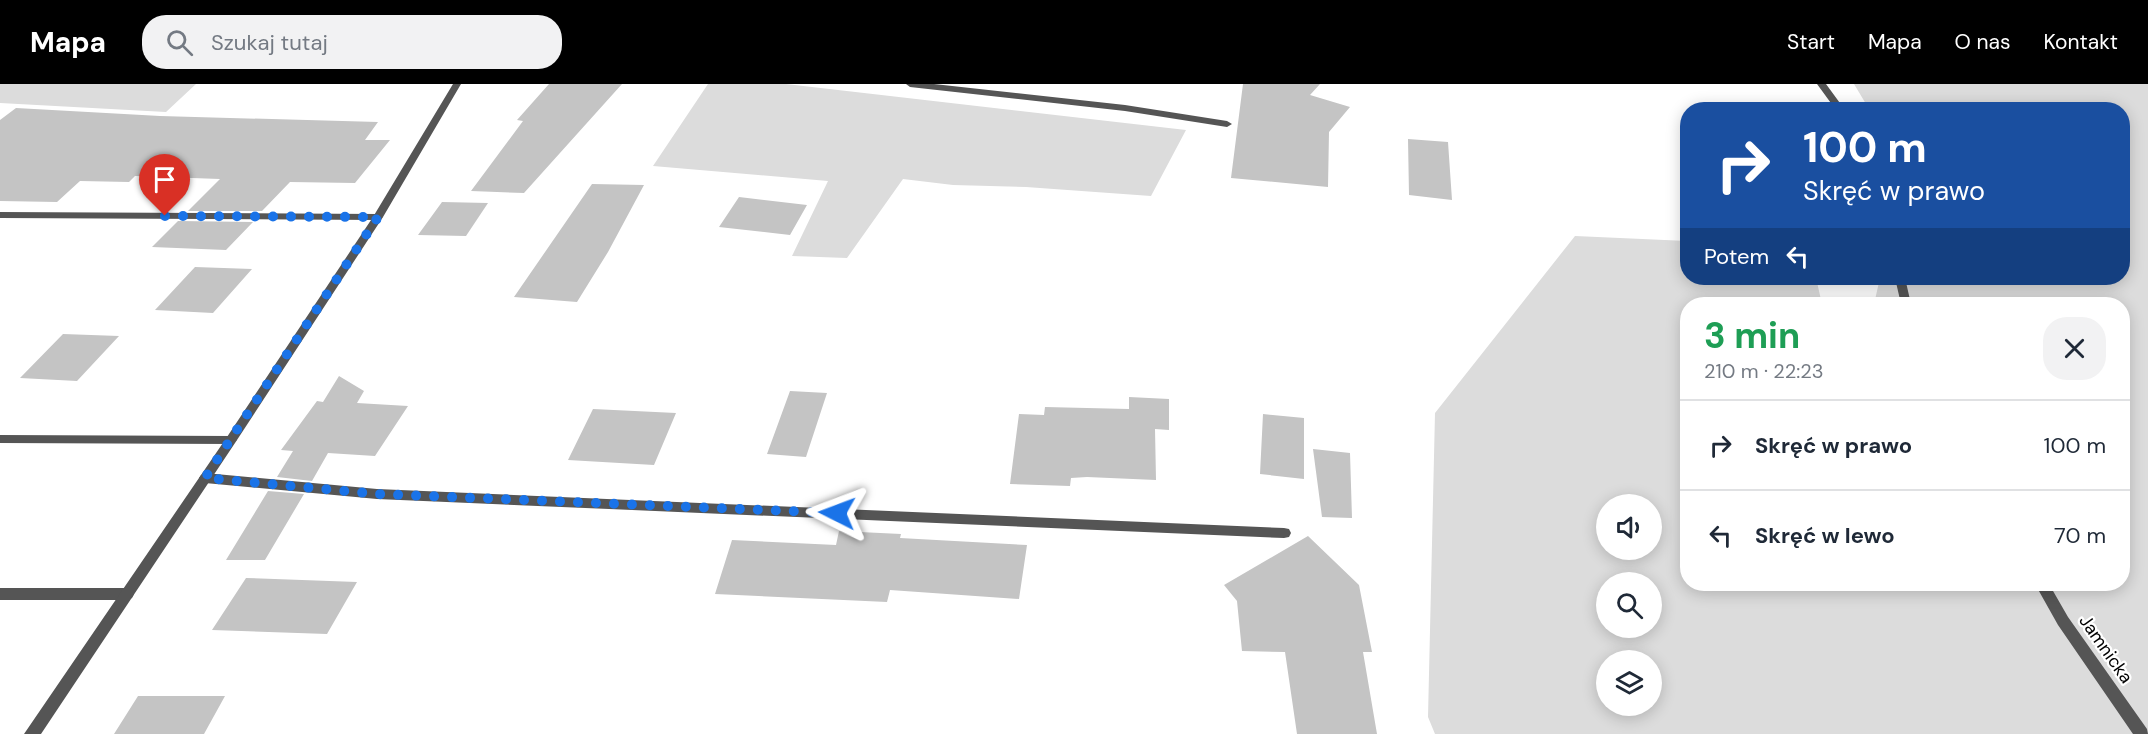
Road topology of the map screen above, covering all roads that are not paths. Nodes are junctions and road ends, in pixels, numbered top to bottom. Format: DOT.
graph roads {
  1 [pos="457,84"];
  2 [pos="910,84"];
  3 [pos="1821,84"];
  4 [pos="1835,102"];
  5 [pos="1227,124"];
  6 [pos="0,215"];
  7 [pos="378,217"];
  8 [pos="0,439"];
  9 [pos="231,440"];
  10 [pos="205,478"];
  11 [pos="1284,533"];
  12 [pos="2046,591"];
  13 [pos="0,594"];
  14 [pos="127,594"];
  15 [pos="32,734"];
  16 [pos="2142,734"];
  1 -- 7 [label="street"];
  2 -- 5 [label="street"];
  3 -- 4 [label="street"];
  6 -- 7 [label="street"];
  7 -- 9 [label="street"];
  8 -- 9 [label="street"];
  9 -- 10 [label="street"];
  10 -- 11 [label="street"];
  10 -- 14 [label="street"];
  12 -- 16 [label="street, Jamnicka"];
  13 -- 14 [label="street"];
  14 -- 15 [label="street"];
}
